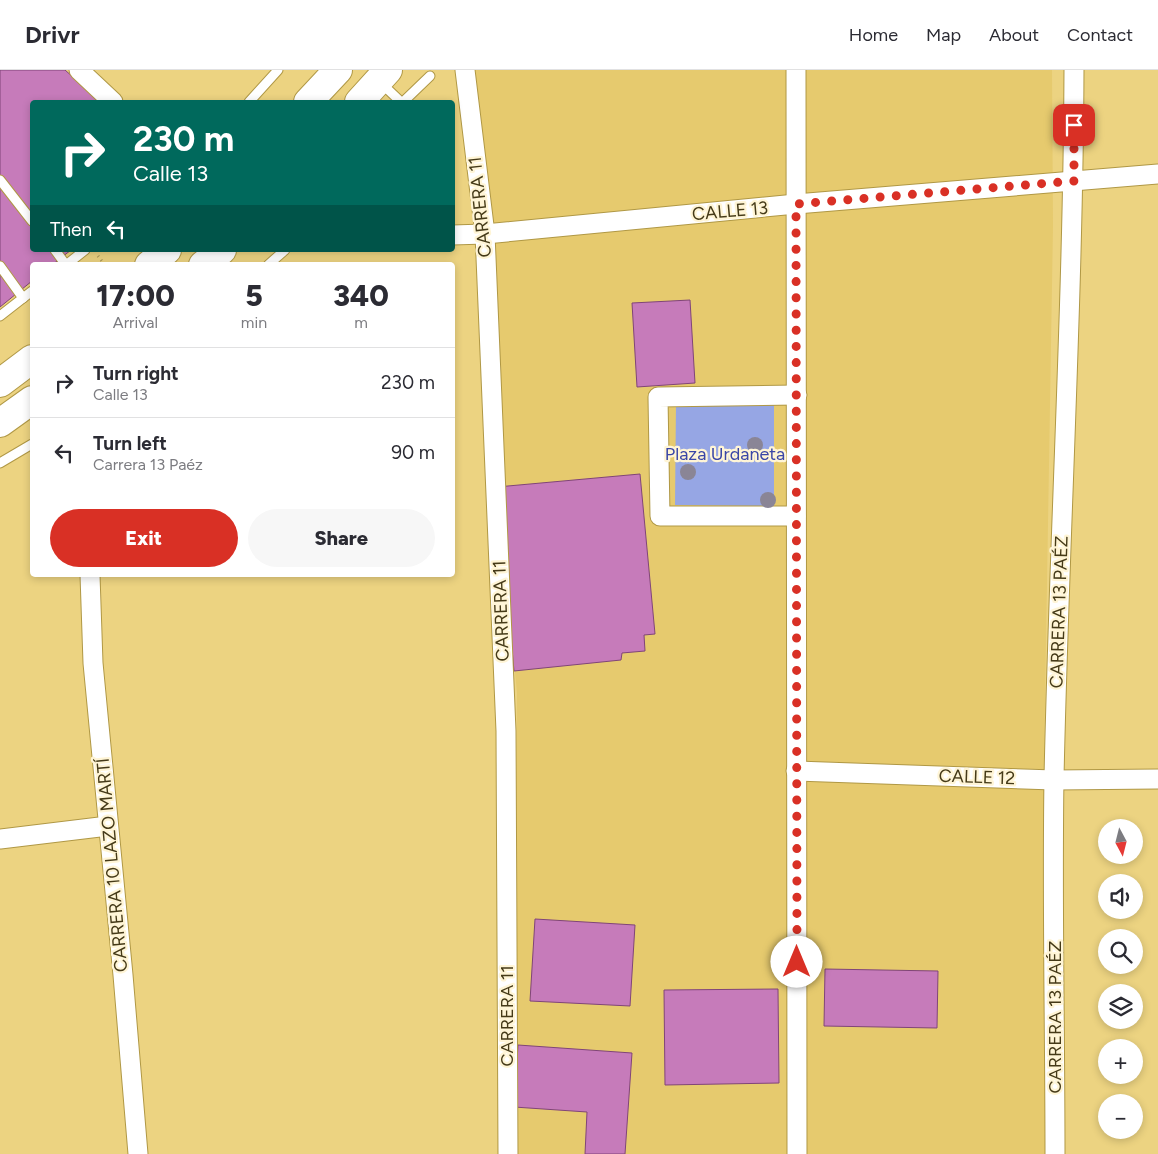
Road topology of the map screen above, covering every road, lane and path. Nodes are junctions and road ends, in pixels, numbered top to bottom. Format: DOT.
graph roads {
  1 [pos="79,70"];
  2 [pos="278,70"];
  3 [pos="338,70"];
  4 [pos="465,70"];
  5 [pos="796,70"];
  6 [pos="1074,70"];
  7 [pos="384,75"];
  8 [pos="430,76"];
  9 [pos="111,100"];
  10 [pos="251,100"];
  11 [pos="310,100"];
  12 [pos="361,100"];
  13 [pos="401,100"];
  14 [pos="404,100"];
  15 [pos="1158,174"];
  16 [pos="0,180"];
  17 [pos="1074,181"];
  18 [pos="796,204"];
  19 [pos="30,218"];
  20 [pos="485,234"];
  21 [pos="455,235"];
  22 [pos="82,252"];
  23 [pos="165,252"];
  24 [pos="219,252"];
  25 [pos="283,252"];
  26 [pos="98,257"];
  27 [pos="70,262"];
  28 [pos="102,262"];
  29 [pos="153,262"];
  30 [pos="207,262"];
  31 [pos="271,262"];
  32 [pos="0,266"];
  33 [pos="30,293"];
  34 [pos="24,298"];
  35 [pos="0,316"];
  36 [pos="30,360"];
  37 [pos="0,383"];
  38 [pos="796,395"];
  39 [pos="30,401"];
  40 [pos="0,423"];
  41 [pos="30,445"];
  42 [pos="0,463"];
  43 [pos="796,516"];
  44 [pos="90,577"];
  45 [pos="796,771"];
  46 [pos="1158,779"];
  47 [pos="1054,780"];
  48 [pos="108,826"];
  49 [pos="0,839"];
  50 [pos="138,1154"];
  51 [pos="508,1154"];
  52 [pos="797,1154"];
  53 [pos="1055,1154"];
  1 -- 9 [label="street"];
  2 -- 10 [label="lane"];
  3 -- 11 [label="highway"];
  4 -- 20 [label="street, CARRERA 11"];
  5 -- 18 [label="street"];
  6 -- 17 [label="street, CARRERA 13 PAÉZ"];
  7 -- 12 [label="highway"];
  7 -- 13 [label="lane"];
  8 -- 14 [label="lane"];
  15 -- 17 [label="street, CALLE 13"];
  16 -- 19 [label="lane"];
  17 -- 18 [label="street, CALLE 13"];
  17 -- 47 [label="street, CARRERA 13 PAÉZ"];
  18 -- 20 [label="street, CALLE 13"];
  18 -- 38 [label="street"];
  20 -- 21 [label="street, CALLE 13"];
  20 -- 51 [label="street, CARRERA 11"];
  22 -- 27 [label="lane"];
  23 -- 29 [label="highway"];
  24 -- 30 [label="highway"];
  25 -- 31 [label="lane"];
  26 -- 28 [label="path"];
  32 -- 34 [label="lane"];
  33 -- 34 [label="lane"];
  34 -- 35 [label="lane"];
  36 -- 37 [label="highway"];
  38 -- 43 [label="street"];
  38 -- 43 [label="street"];
  39 -- 40 [label="highway"];
  41 -- 42 [label="lane"];
  43 -- 45 [label="street"];
  44 -- 48 [label="street, CARRERA 10 LAZO MARTÍ"];
  45 -- 47 [label="street, CALLE 12"];
  45 -- 52 [label="street"];
  46 -- 47 [label="street, CALLE 12"];
  47 -- 53 [label="street, CARRERA 13 PAÉZ"];
  48 -- 49 [label="street"];
  48 -- 50 [label="street, CARRERA 10 LAZO MARTÍ"];
}
